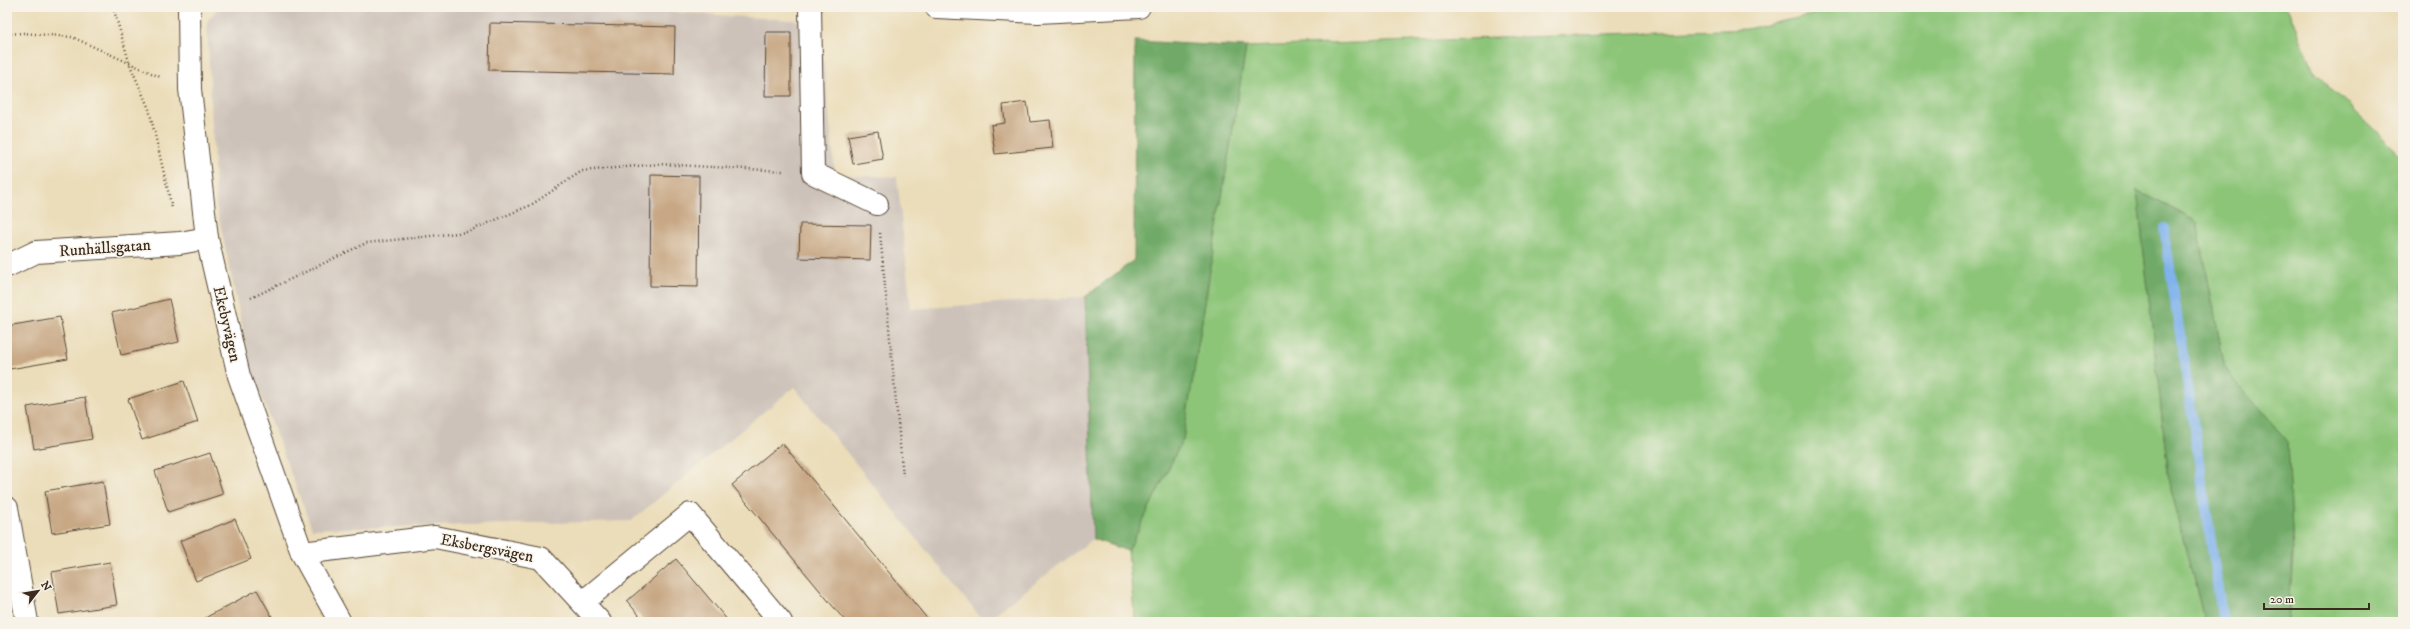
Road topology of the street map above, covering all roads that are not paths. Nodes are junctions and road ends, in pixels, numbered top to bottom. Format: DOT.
graph roads {
  1 [pos="189,7"];
  2 [pos="810,7"];
  3 [pos="936,7"];
  4 [pos="1139,7"];
  5 [pos="877,204"];
  6 [pos="207,238"];
  7 [pos="7,266"];
  8 [pos="7,508"];
  9 [pos="302,553"];
  10 [pos="583,602"];
  11 [pos="27,622"];
  12 [pos="340,622"];
  13 [pos="600,622"];
  14 [pos="781,622"];
  1 -- 6 [label="street, Ekebyvägen"];
  2 -- 5 [label="street"];
  3 -- 4 [label="street"];
  6 -- 7 [label="street, Runhällsgatan"];
  6 -- 9 [label="street, Ekebyvägen"];
  8 -- 11 [label="street"];
  9 -- 10 [label="street, Eksbergsvägen"];
  9 -- 12 [label="street, Ekebyvägen"];
  10 -- 13 [label="street, Eksbergsvägen"];
  10 -- 14 [label="street"];
}
